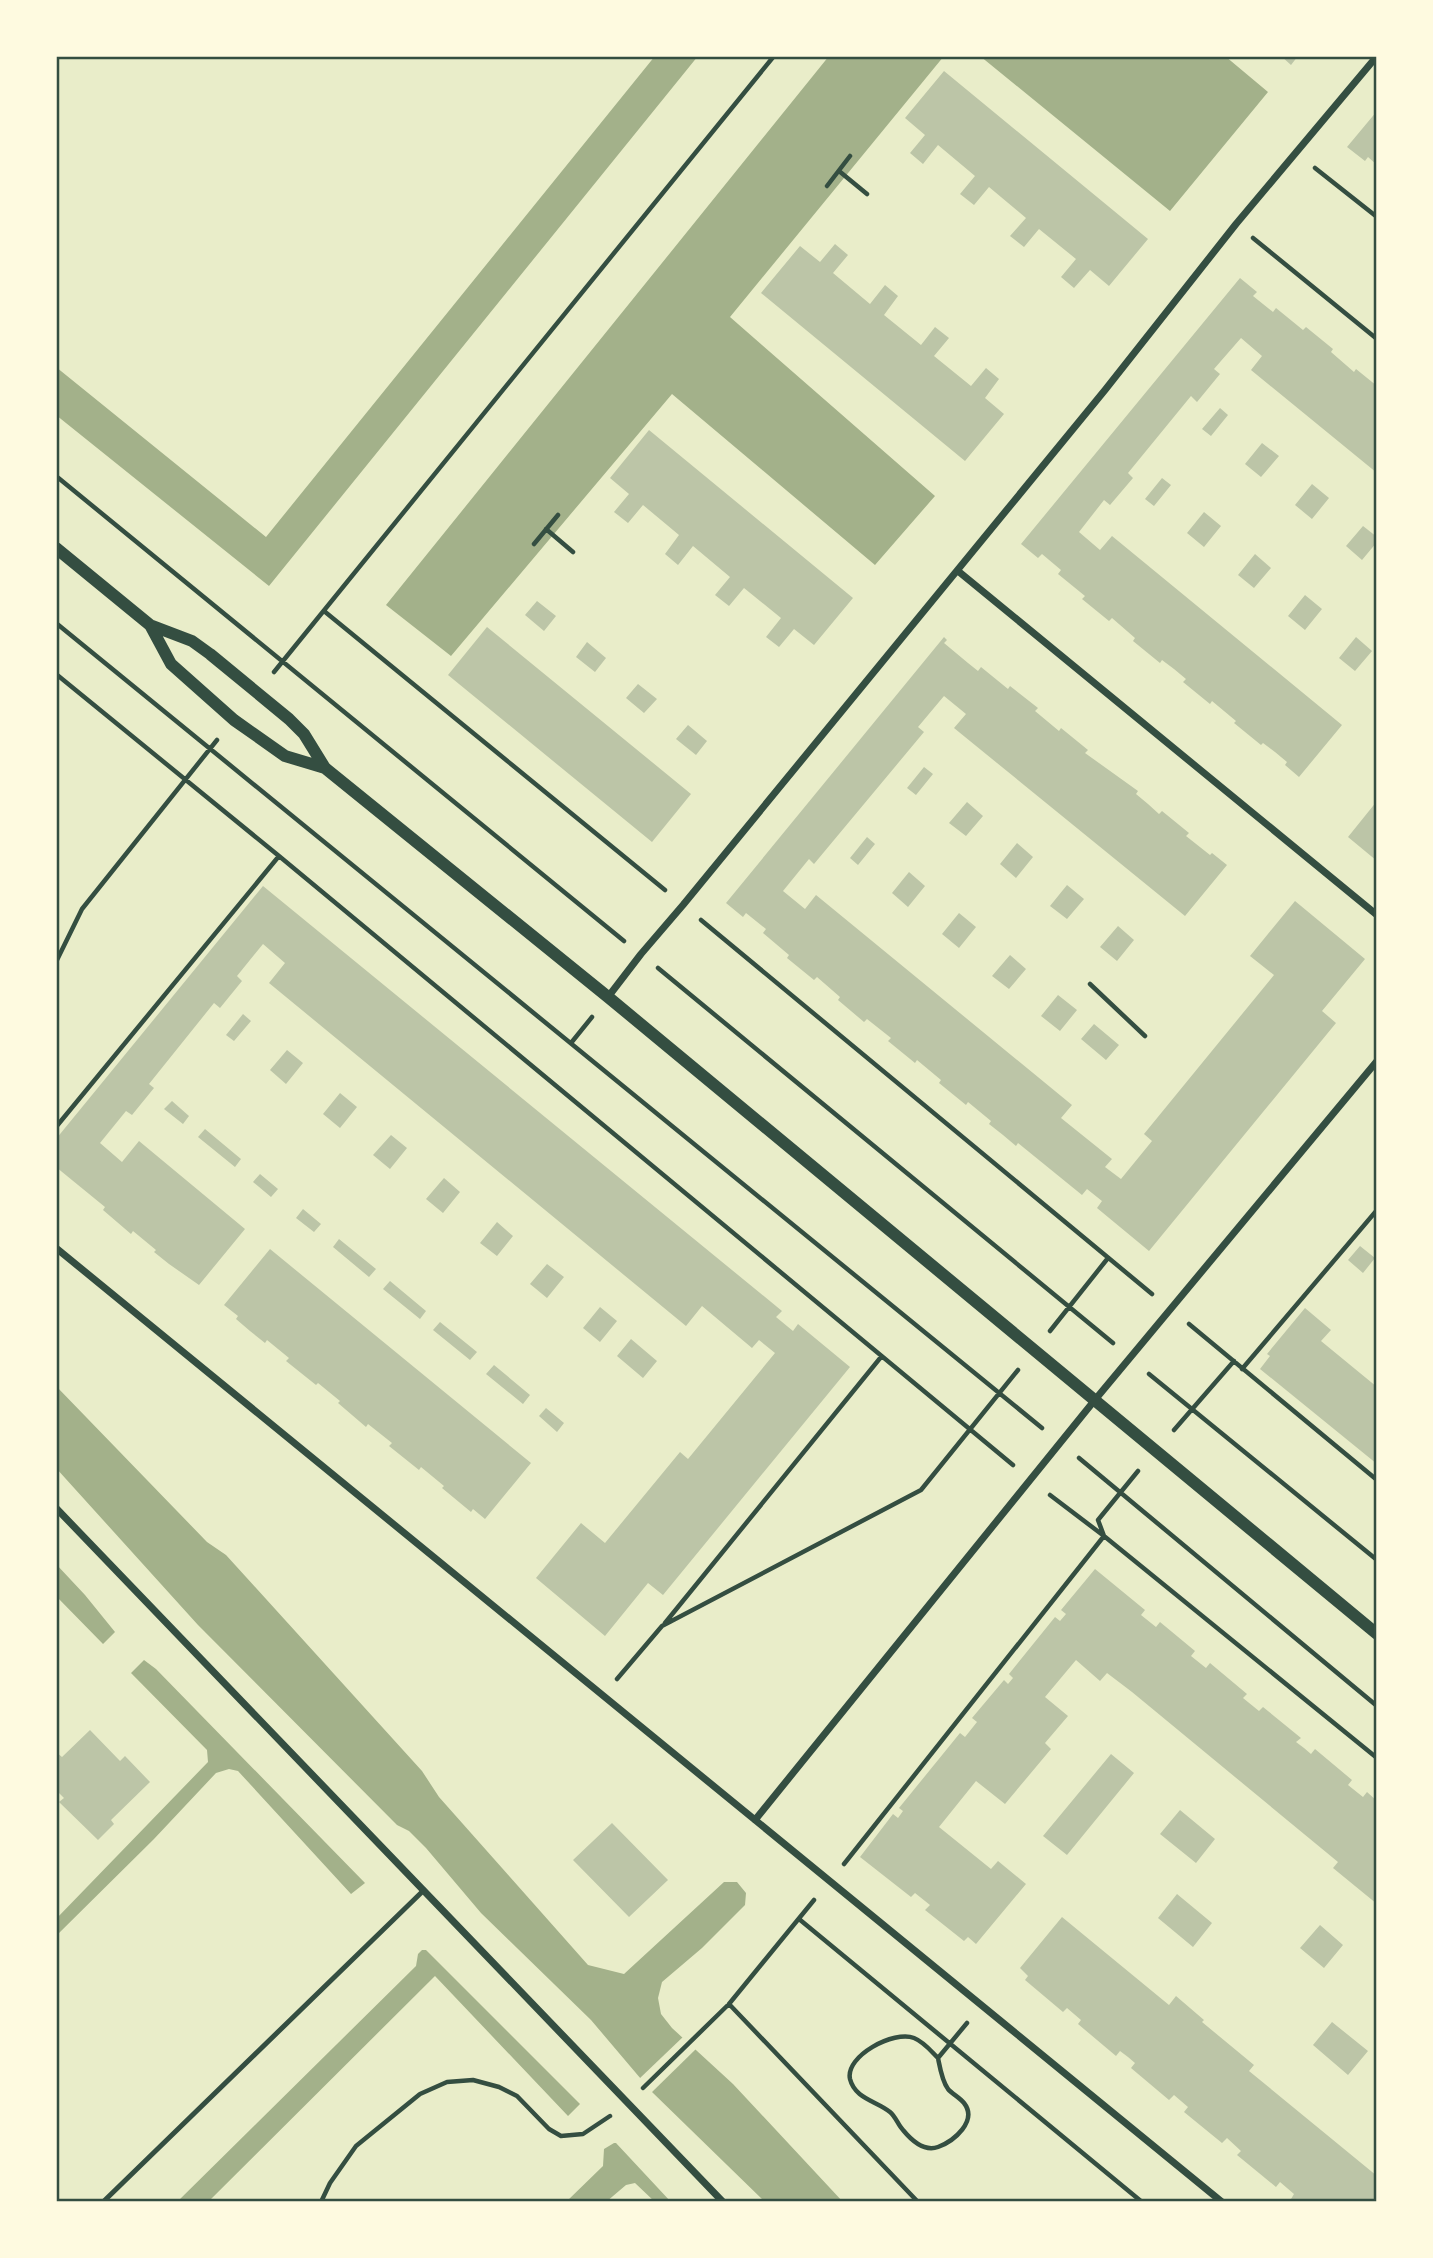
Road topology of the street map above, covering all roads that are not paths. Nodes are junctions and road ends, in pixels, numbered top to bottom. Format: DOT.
graph roads {
  1 [pos="1377,56"];
  2 [pos="56,548"];
  3 [pos="958,571"];
  4 [pos="150,625"];
  5 [pos="325,768"];
  6 [pos="1377,915"];
  7 [pos="608,998"];
  8 [pos="1377,1061"];
  9 [pos="56,1248"];
  10 [pos="1094,1401"];
  11 [pos="56,1508"];
  12 [pos="1377,1634"];
  13 [pos="755,1820"];
  14 [pos="424,1890"];
  15 [pos="103,2202"];
  16 [pos="723,2202"];
  17 [pos="1222,2202"];
  1 -- 3 [label="street"];
  2 -- 4 [label="street"];
  3 -- 6 [label="street"];
  3 -- 7 [label="street"];
  4 -- 5 [label="street"];
  4 -- 5 [label="street"];
  5 -- 7 [label="street"];
  7 -- 10 [label="street"];
  8 -- 10 [label="street"];
  9 -- 13 [label="street"];
  10 -- 12 [label="street"];
  10 -- 13 [label="street"];
  11 -- 14 [label="street"];
  13 -- 17 [label="street"];
  14 -- 15 [label="lane"];
  14 -- 16 [label="street"];
}
